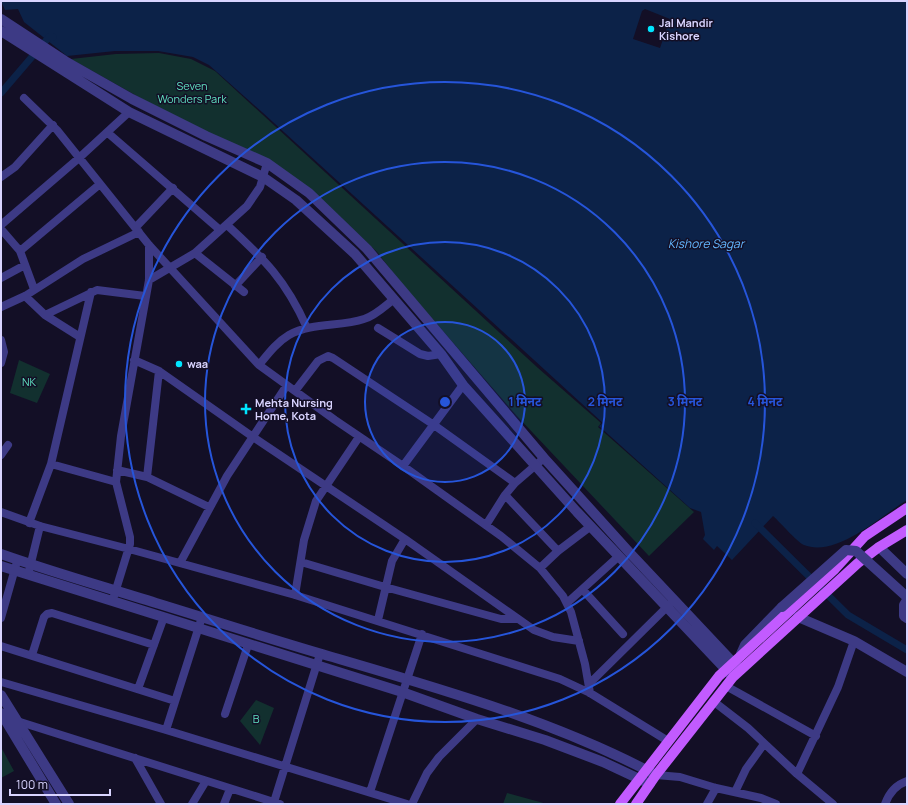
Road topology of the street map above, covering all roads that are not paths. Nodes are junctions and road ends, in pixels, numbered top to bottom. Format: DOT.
graph roads {
  1 [pos="1,19"];
  2 [pos="1,31"];
  3 [pos="15,34"];
  4 [pos="63,66"];
  5 [pos="24,98"];
  6 [pos="129,112"];
  7 [pos="53,125"];
  8 [pos="108,133"];
  9 [pos="80,158"];
  10 [pos="267,163"];
  11 [pos="1,177"];
  12 [pos="263,177"];
  13 [pos="100,184"];
  14 [pos="173,188"];
  15 [pos="227,224"];
  16 [pos="1,225"];
  17 [pos="1,229"];
  18 [pos="138,230"];
  19 [pos="220,230"];
  20 [pos="149,245"];
  21 [pos="20,251"];
  22 [pos="195,252"];
  23 [pos="262,257"];
  24 [pos="25,265"];
  25 [pos="170,268"];
  26 [pos="1,278"];
  27 [pos="149,280"];
  28 [pos="235,286"];
  29 [pos="34,288"];
  30 [pos="91,292"];
  31 [pos="244,292"];
  32 [pos="25,296"];
  33 [pos="145,296"];
  34 [pos="394,299"];
  35 [pos="1,307"];
  36 [pos="45,315"];
  37 [pos="307,328"];
  38 [pos="378,328"];
  39 [pos="80,337"];
  40 [pos="1,340"];
  41 [pos="442,354"];
  42 [pos="134,360"];
  43 [pos="1,363"];
  44 [pos="259,365"];
  45 [pos="159,371"];
  46 [pos="287,385"];
  47 [pos="463,385"];
  48 [pos="295,391"];
  49 [pos="434,425"];
  50 [pos="253,437"];
  51 [pos="359,437"];
  52 [pos="8,445"];
  53 [pos="1,455"];
  54 [pos="544,458"];
  55 [pos="51,464"];
  56 [pos="536,465"];
  57 [pos="404,466"];
  58 [pos="117,470"];
  59 [pos="147,477"];
  60 [pos="116,482"];
  61 [pos="515,483"];
  62 [pos="326,485"];
  63 [pos="505,495"];
  64 [pos="209,506"];
  65 [pos="907,508"];
  66 [pos="1,512"];
  67 [pos="30,523"];
  68 [pos="486,525"];
  69 [pos="40,526"];
  70 [pos="591,526"];
  71 [pos="907,530"];
  72 [pos="405,538"];
  73 [pos="879,547"];
  74 [pos="129,549"];
  75 [pos="558,551"];
  76 [pos="1,554"];
  77 [pos="619,556"];
  78 [pos="16,560"];
  79 [pos="300,562"];
  80 [pos="180,563"];
  81 [pos="31,564"];
  82 [pos="1,566"];
  83 [pos="540,568"];
  84 [pos="15,571"];
  85 [pos="839,573"];
  86 [pos="28,574"];
  87 [pos="907,574"];
  88 [pos="385,588"];
  89 [pos="116,590"];
  90 [pos="583,590"];
  91 [pos="295,595"];
  92 [pos="907,597"];
  93 [pos="907,600"];
  94 [pos="112,602"];
  95 [pos="567,603"];
  96 [pos="671,603"];
  97 [pos="799,612"];
  98 [pos="164,617"];
  99 [pos="202,617"];
  100 [pos="1,618"];
  101 [pos="907,618"];
  102 [pos="518,619"];
  103 [pos="378,620"];
  104 [pos="198,628"];
  105 [pos="422,634"];
  106 [pos="623,634"];
  107 [pos="579,640"];
  108 [pos="854,641"];
  109 [pos="154,645"];
  110 [pos="248,645"];
  111 [pos="1,646"];
  112 [pos="320,654"];
  113 [pos="32,655"];
  114 [pos="317,665"];
  115 [pos="735,667"];
  116 [pos="907,672"];
  117 [pos="406,679"];
  118 [pos="1,682"];
  119 [pos="590,683"];
  120 [pos="726,686"];
  121 [pos="138,689"];
  122 [pos="402,692"];
  123 [pos="590,693"];
  124 [pos="1,695"];
  125 [pos="175,701"];
  126 [pos="713,701"];
  127 [pos="1,713"];
  128 [pos="225,714"];
  129 [pos="478,719"];
  130 [pos="17,721"];
  131 [pos="166,730"];
  132 [pos="816,736"];
  133 [pos="668,741"];
  134 [pos="764,744"];
  135 [pos="135,758"];
  136 [pos="285,768"];
  137 [pos="646,770"];
  138 [pos="797,774"];
  139 [pos="656,775"];
  140 [pos="640,779"];
  141 [pos="206,781"];
  142 [pos="907,781"];
  143 [pos="650,784"];
  144 [pos="716,788"];
  145 [pos="230,789"];
  146 [pos="370,792"];
  147 [pos="735,792"];
  148 [pos="277,803"];
  149 [pos="772,803"];
  150 [pos="56,804"];
  151 [pos="69,804"];
  152 [pos="161,804"];
  153 [pos="192,804"];
  154 [pos="224,804"];
  155 [pos="407,804"];
  156 [pos="412,804"];
  157 [pos="620,804"];
  158 [pos="636,804"];
  159 [pos="707,804"];
  160 [pos="833,804"];
  161 [pos="885,804"];
  1 -- 3 [label="street"];
  2 -- 3 [label="street"];
  3 -- 4 [label="street"];
  4 -- 6 [label="street"];
  4 -- 10 [label="street"];
  5 -- 7 [label="street"];
  6 -- 8 [label="street"];
  6 -- 12 [label="street"];
  7 -- 9 [label="street"];
  7 -- 11 [label="street"];
  8 -- 9 [label="street"];
  8 -- 14 [label="street"];
  9 -- 13 [label="street"];
  9 -- 16 [label="street"];
  10 -- 12 [label="street"];
  10 -- 54 [label="street"];
  12 -- 15 [label="street"];
  12 -- 34 [label="street"];
  13 -- 18 [label="street"];
  13 -- 21 [label="street"];
  14 -- 18 [label="street"];
  14 -- 19 [label="street"];
  15 -- 19 [label="street"];
  15 -- 23 [label="street"];
  17 -- 21 [label="street"];
  18 -- 20 [label="street"];
  18 -- 29 [label="street"];
  19 -- 22 [label="street"];
  20 -- 25 [label="street"];
  20 -- 27 [label="street"];
  21 -- 24 [label="street"];
  22 -- 25 [label="street"];
  22 -- 28 [label="street"];
  23 -- 28 [label="street"];
  23 -- 37 [label="street"];
  24 -- 26 [label="street"];
  24 -- 29 [label="street"];
  25 -- 27 [label="street"];
  25 -- 44 [label="street"];
  27 -- 33 [label="street"];
  28 -- 31 [label="street"];
  29 -- 32 [label="street"];
  30 -- 33 [label="street"];
  30 -- 36 [label="street"];
  30 -- 39 [label="street"];
  32 -- 35 [label="street"];
  32 -- 36 [label="street"];
  33 -- 42 [label="street"];
  34 -- 37 [label="street"];
  34 -- 41 [label="street"];
  36 -- 39 [label="street"];
  37 -- 44 [label="street"];
  38 -- 41 [label="street"];
  39 -- 55 [label="street"];
  40 -- 43 [label="street"];
  41 -- 47 [label="street"];
  42 -- 45 [label="street"];
  42 -- 58 [label="street"];
  44 -- 46 [label="street"];
  45 -- 50 [label="street"];
  45 -- 59 [label="street"];
  46 -- 48 [label="street"];
  46 -- 50 [label="street"];
  47 -- 49 [label="street"];
  47 -- 56 [label="street"];
  48 -- 49 [label="street"];
  48 -- 51 [label="street"];
  49 -- 57 [label="street"];
  49 -- 61 [label="street"];
  50 -- 62 [label="street"];
  50 -- 64 [label="street"];
  51 -- 57 [label="street"];
  51 -- 62 [label="street"];
  52 -- 53 [label="street"];
  54 -- 56 [label="street"];
  54 -- 96 [label="street"];
  55 -- 60 [label="street"];
  55 -- 67 [label="street"];
  56 -- 61 [label="street"];
  56 -- 70 [label="street"];
  57 -- 68 [label="street"];
  58 -- 59 [label="street"];
  58 -- 60 [label="street"];
  59 -- 64 [label="street"];
  60 -- 74 [label="street"];
  61 -- 63 [label="street"];
  62 -- 72 [label="street"];
  62 -- 79 [label="street"];
  63 -- 68 [label="street"];
  63 -- 75 [label="street"];
  64 -- 80 [label="street"];
  65 -- 85 [label="main road"];
  66 -- 67 [label="street"];
  67 -- 69 [label="street"];
  68 -- 83 [label="street"];
  69 -- 74 [label="street"];
  69 -- 81 [label="street"];
  70 -- 75 [label="street"];
  70 -- 77 [label="street"];
  71 -- 73 [label="main road"];
  72 -- 88 [label="street"];
  72 -- 102 [label="street"];
  73 -- 85 [label="main road"];
  73 -- 87 [label="street"];
  74 -- 80 [label="street"];
  74 -- 89 [label="street"];
  75 -- 83 [label="street"];
  76 -- 78 [label="street"];
  77 -- 90 [label="street"];
  77 -- 96 [label="street"];
  78 -- 81 [label="street"];
  78 -- 84 [label="street"];
  79 -- 88 [label="street"];
  79 -- 91 [label="street"];
  80 -- 91 [label="street"];
  81 -- 86 [label="street"];
  81 -- 89 [label="street"];
  82 -- 84 [label="street"];
  83 -- 95 [label="street"];
  84 -- 86 [label="street"];
  84 -- 100 [label="street"];
  85 -- 97 [label="main road"];
  86 -- 94 [label="street"];
  88 -- 102 [label="street"];
  88 -- 103 [label="street"];
  89 -- 94 [label="street"];
  89 -- 99 [label="street"];
  90 -- 95 [label="street"];
  90 -- 106 [label="street"];
  91 -- 103 [label="street"];
  92 -- 115 [label="street, bridge"];
  93 -- 101 [label="street"];
  94 -- 98 [label="street"];
  95 -- 107 [label="street"];
  96 -- 115 [label="street"];
  96 -- 119 [label="street"];
  97 -- 108 [label="street"];
  97 -- 115 [label="main road"];
  98 -- 104 [label="street"];
  98 -- 109 [label="street"];
  99 -- 104 [label="street"];
  99 -- 112 [label="street"];
  102 -- 107 [label="street"];
  103 -- 105 [label="street"];
  104 -- 110 [label="street"];
  104 -- 125 [label="street"];
  105 -- 117 [label="street"];
  105 -- 123 [label="street"];
  107 -- 119 [label="street"];
  108 -- 116 [label="street"];
  108 -- 132 [label="street"];
  109 -- 113 [label="street"];
  109 -- 121 [label="street"];
  110 -- 114 [label="street"];
  110 -- 128 [label="street"];
  111 -- 113 [label="street"];
  112 -- 114 [label="street"];
  112 -- 117 [label="street"];
  113 -- 121 [label="street"];
  114 -- 122 [label="street"];
  114 -- 136 [label="street"];
  115 -- 120 [label="main road"];
  115 -- 133 [label="main road"];
  117 -- 122 [label="street"];
  117 -- 137 [label="street"];
  118 -- 131 [label="street"];
  119 -- 123 [label="street"];
  120 -- 126 [label="main road"];
  120 -- 132 [label="street"];
  121 -- 125 [label="street"];
  122 -- 129 [label="street"];
  122 -- 146 [label="street"];
  123 -- 133 [label="street"];
  124 -- 130 [label="street"];
  125 -- 131 [label="street"];
  126 -- 134 [label="street"];
  126 -- 139 [label="main road"];
  127 -- 150 [label="street"];
  129 -- 140 [label="street"];
  129 -- 156 [label="street"];
  130 -- 135 [label="street"];
  130 -- 151 [label="street"];
  131 -- 136 [label="street"];
  132 -- 138 [label="street"];
  133 -- 137 [label="main road"];
  134 -- 138 [label="street"];
  134 -- 147 [label="street"];
  135 -- 141 [label="street"];
  135 -- 152 [label="street"];
  136 -- 146 [label="street"];
  136 -- 148 [label="street"];
  137 -- 139 [label="street"];
  137 -- 140 [label="main road"];
  138 -- 160 [label="street"];
  139 -- 143 [label="main road"];
  139 -- 144 [label="street"];
  140 -- 143 [label="street"];
  140 -- 157 [label="main road"];
  141 -- 145 [label="street"];
  141 -- 153 [label="street"];
  142 -- 161 [label="street"];
  143 -- 158 [label="main road"];
  144 -- 147 [label="street"];
  144 -- 159 [label="street"];
  145 -- 148 [label="street"];
  145 -- 154 [label="street"];
  146 -- 155 [label="street"];
  147 -- 149 [label="street"];
}
